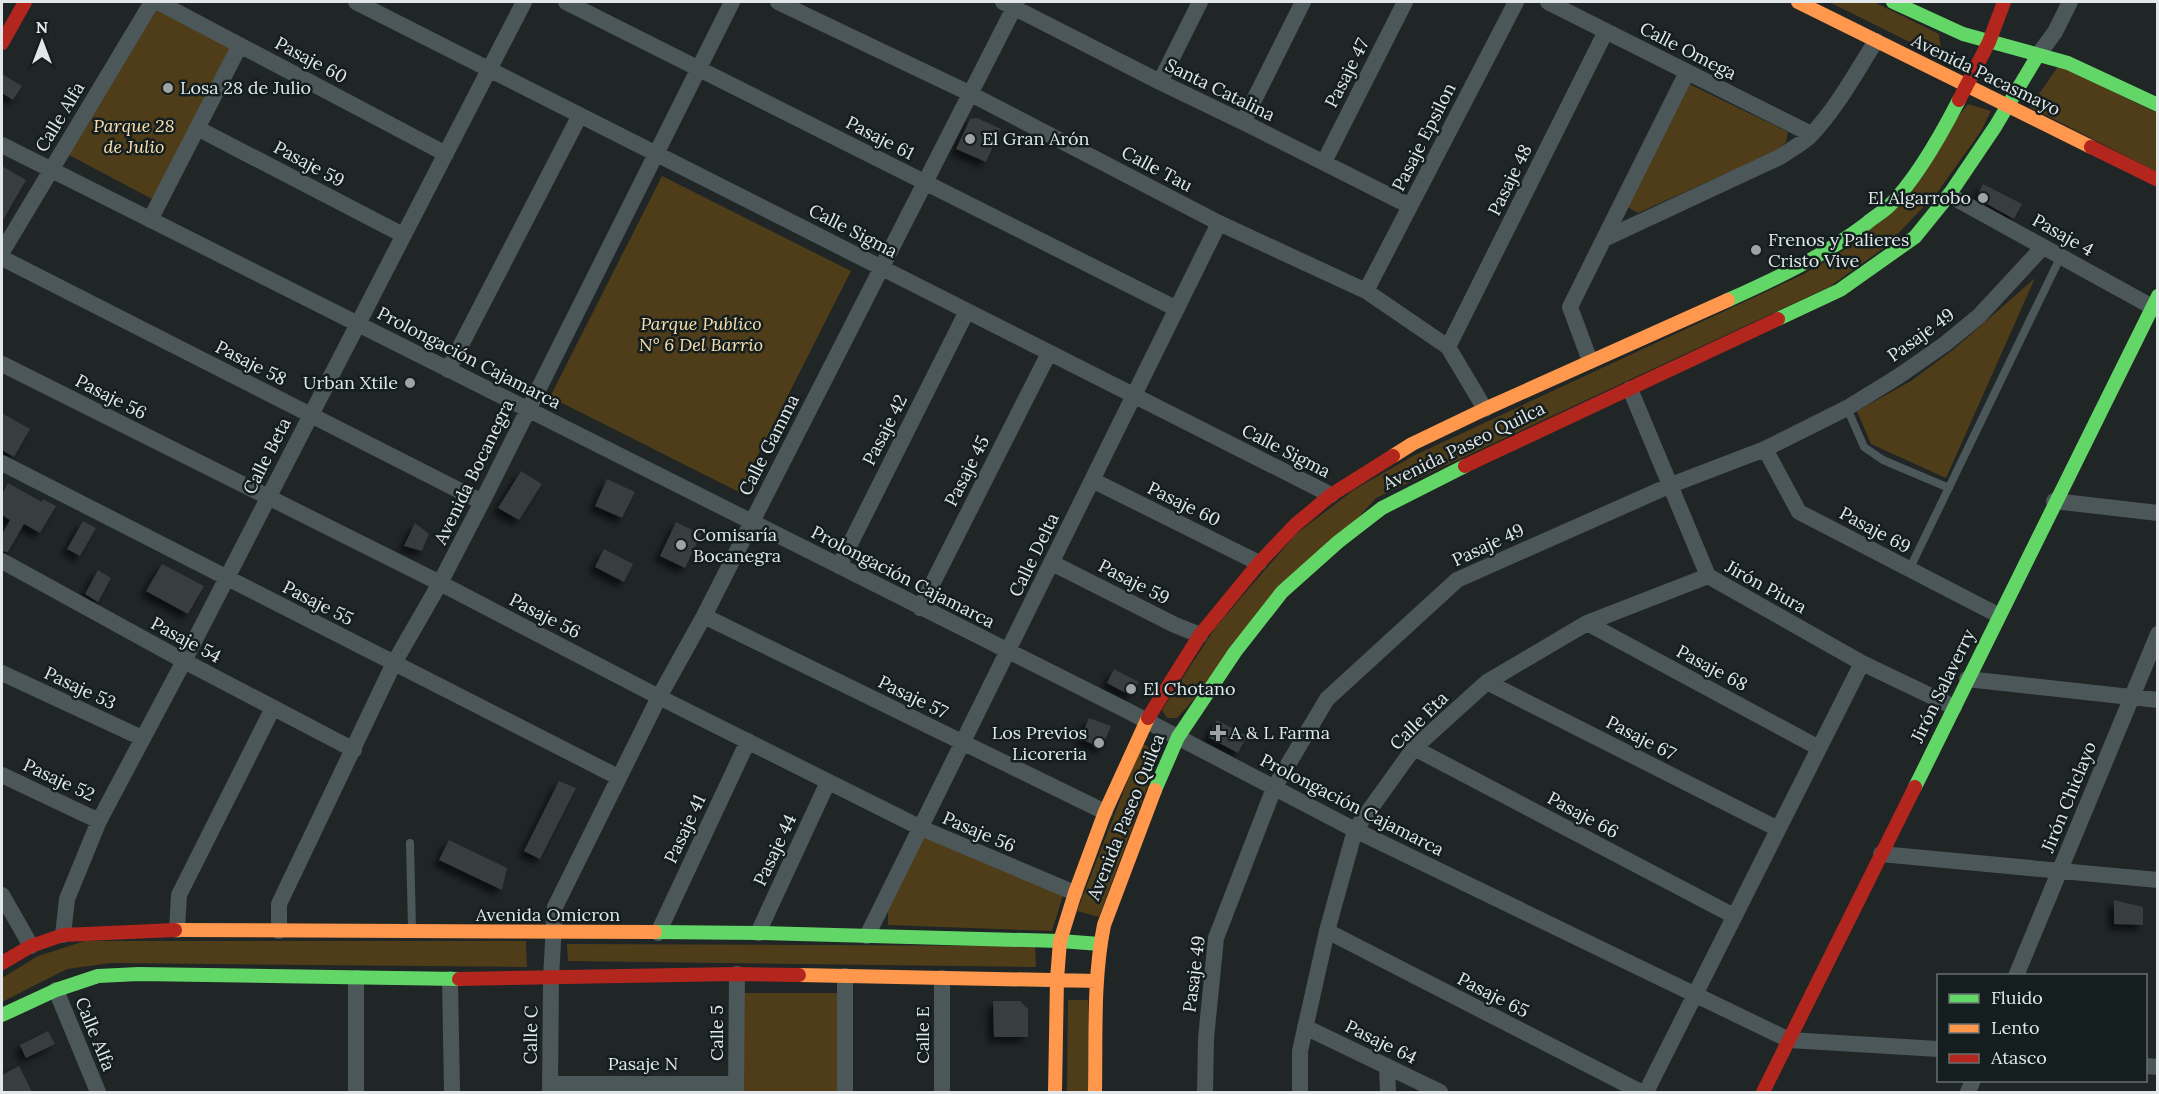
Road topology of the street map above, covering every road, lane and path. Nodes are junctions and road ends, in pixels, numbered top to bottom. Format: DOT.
graph roads {
  1 [pos="25,2"];
  2 [pos="152,2"];
  3 [pos="158,2"];
  4 [pos="356,2"];
  5 [pos="524,2"];
  6 [pos="566,2"];
  7 [pos="732,2"];
  8 [pos="778,2"];
  9 [pos="1200,2"];
  10 [pos="1303,2"];
  11 [pos="1405,2"];
  12 [pos="1516,2"];
  13 [pos="1548,2"];
  14 [pos="1798,2"];
  15 [pos="1893,2"];
  16 [pos="2004,2"];
  17 [pos="2070,2"];
  18 [pos="1011,3"];
  19 [pos="1606,31"];
  20 [pos="1876,41"];
  21 [pos="1989,42"];
  22 [pos="2,43"];
  23 [pos="240,45"];
  24 [pos="2038,55"];
  25 [pos="489,69"];
  26 [pos="699,69"];
  27 [pos="1687,72"];
  28 [pos="1160,82"];
  29 [pos="1968,86"];
  30 [pos="969,93"];
  31 [pos="2007,105"];
  32 [pos="2157,105"];
  33 [pos="580,115"];
  34 [pos="1243,122"];
  35 [pos="197,128"];
  36 [pos="1811,134"];
  37 [pos="2,145"];
  38 [pos="446,154"];
  39 [pos="657,154"];
  40 [pos="1323,162"];
  41 [pos="51,170"];
  42 [pos="2157,180"];
  43 [pos="924,182"];
  44 [pos="1949,195"];
  45 [pos="1410,206"];
  46 [pos="150,220"];
  47 [pos="1219,223"];
  48 [pos="403,235"];
  49 [pos="1604,239"];
  50 [pos="2043,247"];
  51 [pos="2,252"];
  52 [pos="2061,256"];
  53 [pos="2,258"];
  54 [pos="881,267"];
  55 [pos="1366,291"];
  56 [pos="2156,304"];
  57 [pos="1177,309"];
  58 [pos="967,311"];
  59 [pos="357,324"];
  60 [pos="1448,347"];
  61 [pos="1049,353"];
  62 [pos="1590,362"];
  63 [pos="2,364"];
  64 [pos="448,370"];
  65 [pos="1630,389"];
  66 [pos="1134,395"];
  67 [pos="1846,408"];
  68 [pos="527,409"];
  69 [pos="1485,409"];
  70 [pos="310,415"];
  71 [pos="1765,449"];
  72 [pos="2,463"];
  73 [pos="1092,480"];
  74 [pos="1671,485"];
  75 [pos="1949,488"];
  76 [pos="1331,495"];
  77 [pos="267,497"];
  78 [pos="2054,501"];
  79 [pos="482,502"];
  80 [pos="2157,513"];
  81 [pos="752,522"];
  82 [pos="2,562"];
  83 [pos="1052,563"];
  84 [pos="1259,563"];
  85 [pos="839,566"];
  86 [pos="1909,570"];
  87 [pos="1708,576"];
  88 [pos="225,578"];
  89 [pos="440,583"];
  90 [pos="920,608"];
  91 [pos="1998,615"];
  92 [pos="704,616"];
  93 [pos="1587,623"];
  94 [pos="2157,634"];
  95 [pos="1200,635"];
  96 [pos="1008,651"];
  97 [pos="184,661"];
  98 [pos="394,663"];
  99 [pos="1862,663"];
  100 [pos="2,673"];
  101 [pos="1967,679"];
  102 [pos="1487,681"];
  103 [pos="659,697"];
  104 [pos="2130,698"];
  105 [pos="2157,700"];
  106 [pos="1954,707"];
  107 [pos="273,708"];
  108 [pos="1146,721"];
  109 [pos="1178,737"];
  110 [pos="142,738"];
  111 [pos="748,741"];
  112 [pos="962,744"];
  113 [pos="1414,748"];
  114 [pos="1819,748"];
  115 [pos="354,750"];
  116 [pos="2,775"];
  117 [pos="618,777"];
  118 [pos="828,782"];
  119 [pos="1274,788"];
  120 [pos="1105,812"];
  121 [pos="99,821"];
  122 [pos="921,828"];
  123 [pos="1778,829"];
  124 [pos="1355,830"];
  125 [pos="410,843"];
  126 [pos="1881,854"];
  127 [pos="2060,872"];
  128 [pos="2157,880"];
  129 [pos="1075,893"];
  130 [pos="2,894"];
  131 [pos="1734,916"];
  132 [pos="177,930"];
  133 [pos="279,931"];
  134 [pos="1327,931"];
  135 [pos="412,932"];
  136 [pos="553,933"];
  137 [pos="658,933"];
  138 [pos="758,933"];
  139 [pos="63,936"];
  140 [pos="867,936"];
  141 [pos="1060,941"];
  142 [pos="1100,944"];
  143 [pos="31,946"];
  144 [pos="2,963"];
  145 [pos="737,974"];
  146 [pos="2016,974"];
  147 [pos="845,976"];
  148 [pos="356,978"];
  149 [pos="551,978"];
  150 [pos="942,978"];
  151 [pos="450,980"];
  152 [pos="1057,980"];
  153 [pos="1097,981"];
  154 [pos="56,990"];
  155 [pos="1694,994"];
  156 [pos="2,1015"];
  157 [pos="1305,1027"];
  158 [pos="1789,1040"];
  159 [pos="1937,1049"];
  160 [pos="1387,1066"];
  161 [pos="550,1088"];
  162 [pos="736,1088"];
  163 [pos="98,1092"];
  164 [pos="356,1092"];
  165 [pos="452,1092"];
  166 [pos="845,1092"];
  167 [pos="942,1092"];
  168 [pos="1055,1092"];
  169 [pos="1095,1092"];
  170 [pos="1205,1092"];
  171 [pos="1300,1092"];
  172 [pos="1388,1092"];
  173 [pos="1440,1092"];
  174 [pos="1641,1092"];
  175 [pos="1646,1092"];
  176 [pos="1763,1092"];
  1 -- 22 [label="main road"];
  2 -- 41 [label="street, Calle Alfa"];
  3 -- 23 [label="street, Pasaje 60"];
  4 -- 25 [label="street, Calle Sigma"];
  5 -- 25 [label="street, Calle Beta"];
  6 -- 26 [label="street, Pasaje 61"];
  7 -- 26 [label="street, Avenida Bocanegra"];
  8 -- 30 [label="street, Calle Tau"];
  9 -- 28 [label="street"];
  10 -- 34 [label="street"];
  11 -- 40 [label="street, Pasaje 47"];
  12 -- 45 [label="street, Pasaje Epsilon"];
  13 -- 19 [label="street, Calle Omega"];
  14 -- 20 [label="main road, Avenida Pacasmayo"];
  15 -- 21 [label="main road, Avenida Pacasmayo"];
  16 -- 21 [label="main road, Avenida Paseo Quilca"];
  17 -- 24 [label="street, Avenida Paseo Quilca"];
  18 -- 28 [label="street, Santa Catalina"];
  18 -- 30 [label="street, Calle Gamma"];
  19 -- 27 [label="street, Calle Omega"];
  19 -- 60 [label="street, Pasaje 48"];
  20 -- 29 [label="main road, Avenida Pacasmayo"];
  20 -- 36 [label="street"];
  21 -- 24 [label="main road, Avenida Pacasmayo"];
  21 -- 29 [label="main road, Avenida Paseo Quilca"];
  23 -- 35 [label="street"];
  23 -- 38 [label="street, Pasaje 60"];
  24 -- 31 [label="main road, Avenida Paseo Quilca"];
  24 -- 32 [label="main road, Avenida Pacasmayo"];
  25 -- 33 [label="street, Calle Sigma"];
  25 -- 38 [label="street, Calle Beta"];
  26 -- 39 [label="street, Avenida Bocanegra"];
  26 -- 43 [label="street, Pasaje 61"];
  27 -- 36 [label="street, Calle Omega"];
  27 -- 49 [label="street"];
  28 -- 34 [label="street, Santa Catalina"];
  29 -- 31 [label="main road, Avenida Pacasmayo"];
  29 -- 62 [label="main road, Avenida Paseo Quilca"];
  30 -- 43 [label="street, Calle Gamma"];
  30 -- 47 [label="street, Calle Tau"];
  31 -- 42 [label="main road, Avenida Pacasmayo"];
  31 -- 44 [label="main road, Avenida Paseo Quilca"];
  33 -- 39 [label="street, Calle Sigma"];
  33 -- 64 [label="street"];
  34 -- 40 [label="street, Santa Catalina"];
  35 -- 46 [label="street"];
  35 -- 48 [label="street, Pasaje 59"];
  36 -- 49 [label="street"];
  37 -- 41 [label="street, Prolongación Cajamarca"];
  38 -- 48 [label="street, Calle Beta"];
  39 -- 54 [label="street, Calle Sigma"];
  39 -- 68 [label="street, Avenida Bocanegra"];
  40 -- 45 [label="street, Santa Catalina"];
  41 -- 46 [label="street, Prolongación Cajamarca"];
  41 -- 51 [label="street, Calle Alfa"];
  43 -- 54 [label="street, Calle Gamma"];
  43 -- 57 [label="street, Pasaje 61"];
  44 -- 50 [label="street, Pasaje 4"];
  44 -- 65 [label="main road, Avenida Paseo Quilca"];
  45 -- 55 [label="street, Pasaje Epsilon"];
  46 -- 59 [label="street, Prolongación Cajamarca"];
  47 -- 55 [label="street, Calle Tau"];
  47 -- 57 [label="street, Calle Delta"];
  48 -- 59 [label="street, Calle Beta"];
  49 -- 62 [label="street"];
  50 -- 52 [label="street, Pasaje 4"];
  50 -- 67 [label="street, Pasaje 49"];
  52 -- 56 [label="street, Pasaje 4"];
  52 -- 75 [label="lane"];
  53 -- 70 [label="street, Pasaje 58"];
  54 -- 58 [label="street, Calle Sigma"];
  54 -- 81 [label="street, Calle Gamma"];
  55 -- 60 [label="street, Calle Tau"];
  56 -- 78 [label="main road, Jirón Salaverry"];
  57 -- 66 [label="street, Calle Delta"];
  58 -- 61 [label="street, Calle Sigma"];
  58 -- 85 [label="street, Pasaje 42"];
  59 -- 64 [label="street, Prolongación Cajamarca"];
  59 -- 70 [label="street, Calle Beta"];
  60 -- 69 [label="street, Calle Tau"];
  61 -- 66 [label="street, Calle Sigma"];
  61 -- 90 [label="street, Pasaje 45"];
  62 -- 69 [label="main road, Avenida Paseo Quilca"];
  63 -- 77 [label="street, Pasaje 56"];
  64 -- 68 [label="street, Prolongación Cajamarca"];
  65 -- 74 [label="street, Jirón Piura"];
  65 -- 109 [label="main road, Avenida Paseo Quilca"];
  66 -- 73 [label="street, Calle Delta"];
  66 -- 76 [label="street, Calle Sigma"];
  67 -- 71 [label="street, Pasaje 49"];
  67 -- 75 [label="lane"];
  68 -- 79 [label="street, Avenida Bocanegra"];
  68 -- 81 [label="street, Prolongación Cajamarca"];
  69 -- 76 [label="main road, Avenida Paseo Quilca"];
  70 -- 77 [label="street, Calle Beta"];
  70 -- 79 [label="street, Pasaje 58"];
  71 -- 74 [label="street, Pasaje 49"];
  71 -- 86 [label="street, Pasaje 69"];
  72 -- 88 [label="street, Pasaje 55"];
  73 -- 83 [label="street, Calle Delta"];
  73 -- 84 [label="street, Pasaje 60"];
  74 -- 87 [label="street, Jirón Piura"];
  74 -- 119 [label="street, Pasaje 49"];
  75 -- 86 [label="lane"];
  76 -- 84 [label="main road, Avenida Paseo Quilca"];
  77 -- 88 [label="street, Calle Beta"];
  77 -- 89 [label="street, Pasaje 56"];
  78 -- 80 [label="street"];
  78 -- 91 [label="main road, Jirón Salaverry"];
  79 -- 89 [label="street, Avenida Bocanegra"];
  81 -- 85 [label="street, Prolongación Cajamarca"];
  81 -- 92 [label="street, Calle Gamma"];
  82 -- 97 [label="street, Pasaje 54"];
  83 -- 95 [label="street, Pasaje 59"];
  83 -- 96 [label="street, Calle Delta"];
  84 -- 95 [label="main road, Avenida Paseo Quilca"];
  85 -- 90 [label="street, Prolongación Cajamarca"];
  86 -- 91 [label="street, Pasaje 69"];
  87 -- 93 [label="street, Calle Eta"];
  87 -- 99 [label="street, Jirón Piura"];
  88 -- 97 [label="street, Calle Beta"];
  88 -- 98 [label="street, Pasaje 55"];
  89 -- 98 [label="street, Avenida Bocanegra"];
  89 -- 103 [label="street, Pasaje 56"];
  90 -- 96 [label="street, Prolongación Cajamarca"];
  91 -- 101 [label="main road, Jirón Salaverry"];
  92 -- 103 [label="street, Calle Gamma"];
  92 -- 112 [label="street, Pasaje 57"];
  93 -- 102 [label="street, Calle Eta"];
  93 -- 114 [label="street, Pasaje 68"];
  94 -- 104 [label="street, Jirón Chiclayo"];
  95 -- 108 [label="main road, Avenida Paseo Quilca"];
  96 -- 108 [label="street, Prolongación Cajamarca"];
  96 -- 112 [label="street, Calle Delta"];
  97 -- 107 [label="street, Pasaje 54"];
  97 -- 110 [label="street, Calle Beta"];
  98 -- 115 [label="street, Avenida Bocanegra"];
  98 -- 117 [label="street, Pasaje 55"];
  99 -- 106 [label="street, Jirón Piura"];
  99 -- 114 [label="street"];
  100 -- 110 [label="street, Pasaje 53"];
  101 -- 104 [label="street"];
  101 -- 106 [label="main road, Jirón Salaverry"];
  102 -- 113 [label="street, Calle Eta"];
  102 -- 123 [label="street, Pasaje 67"];
  103 -- 111 [label="street, Pasaje 56"];
  103 -- 117 [label="street, Calle Gamma"];
  104 -- 105 [label="street"];
  104 -- 127 [label="street, Jirón Chiclayo"];
  106 -- 126 [label="main road, Jirón Salaverry"];
  107 -- 115 [label="street, Pasaje 54"];
  107 -- 132 [label="street"];
  108 -- 109 [label="street, Prolongación Cajamarca"];
  108 -- 120 [label="main road, Avenida Paseo Quilca"];
  109 -- 119 [label="street, Prolongación Cajamarca"];
  109 -- 142 [label="main road, Avenida Paseo Quilca"];
  110 -- 121 [label="street, Calle Beta"];
  111 -- 118 [label="street, Pasaje 56"];
  111 -- 137 [label="street, Pasaje 41"];
  112 -- 120 [label="street, Pasaje 57"];
  112 -- 122 [label="street, Calle Delta"];
  113 -- 124 [label="street, Calle Eta"];
  113 -- 131 [label="street, Pasaje 66"];
  114 -- 123 [label="street"];
  115 -- 133 [label="street, Avenida Bocanegra"];
  116 -- 121 [label="street, Pasaje 52"];
  117 -- 136 [label="street, Calle Gamma"];
  118 -- 122 [label="street, Pasaje 56"];
  118 -- 138 [label="street, Pasaje 44"];
  119 -- 124 [label="street, Prolongación Cajamarca"];
  119 -- 170 [label="street, Pasaje 49"];
  120 -- 129 [label="main road, Avenida Paseo Quilca"];
  121 -- 139 [label="street, Calle Beta"];
  122 -- 129 [label="street, Pasaje 56"];
  122 -- 140 [label="street, Calle Delta"];
  123 -- 131 [label="street"];
  124 -- 134 [label="street, Calle Eta"];
  124 -- 155 [label="street, Prolongación Cajamarca"];
  125 -- 135 [label="lane"];
  126 -- 127 [label="street"];
  126 -- 158 [label="main road, Jirón Salaverry"];
  127 -- 128 [label="street"];
  127 -- 146 [label="street, Jirón Chiclayo"];
  129 -- 141 [label="main road, Avenida Paseo Quilca"];
  130 -- 143 [label="street"];
  131 -- 155 [label="street"];
  132 -- 133 [label="main road, Avenida Omicron"];
  132 -- 139 [label="main road, Avenida Omicron"];
  133 -- 135 [label="main road, Avenida Omicron"];
  134 -- 157 [label="street, Calle Eta"];
  134 -- 174 [label="street, Pasaje 65"];
  135 -- 136 [label="main road, Avenida Omicron"];
  136 -- 137 [label="main road, Avenida Omicron"];
  136 -- 149 [label="street, Calle Gamma"];
  137 -- 138 [label="main road, Avenida Omicron"];
  138 -- 140 [label="main road, Avenida Omicron"];
  139 -- 143 [label="main road, Avenida Omicron"];
  140 -- 141 [label="main road, Avenida Omicron"];
  141 -- 142 [label="main road, Avenida Omicron"];
  141 -- 152 [label="main road, Avenida Paseo Quilca"];
  142 -- 153 [label="main road, Avenida Paseo Quilca"];
  143 -- 144 [label="main road, Avenida Omicron"];
  145 -- 147 [label="main road"];
  145 -- 149 [label="main road"];
  145 -- 162 [label="street, Calle 5"];
  147 -- 150 [label="main road"];
  147 -- 166 [label="street"];
  148 -- 151 [label="main road"];
  148 -- 154 [label="main road"];
  148 -- 164 [label="street"];
  149 -- 151 [label="main road"];
  149 -- 161 [label="street, Calle C"];
  150 -- 152 [label="main road"];
  150 -- 167 [label="street, Calle E"];
  151 -- 165 [label="street"];
  152 -- 153 [label="main road"];
  152 -- 168 [label="main road, Avenida Paseo Quilca"];
  153 -- 169 [label="main road, Avenida Paseo Quilca"];
  154 -- 156 [label="main road"];
  154 -- 163 [label="street, Calle Alfa"];
  155 -- 158 [label="street, Prolongación Cajamarca"];
  155 -- 175 [label="street"];
  157 -- 160 [label="street, Pasaje 64"];
  157 -- 171 [label="street, Calle Eta"];
  158 -- 159 [label="street"];
  158 -- 176 [label="main road, Jirón Salaverry"];
  160 -- 172 [label="street"];
  160 -- 173 [label="street, Pasaje 64"];
  161 -- 162 [label="street, Pasaje N"];
}
